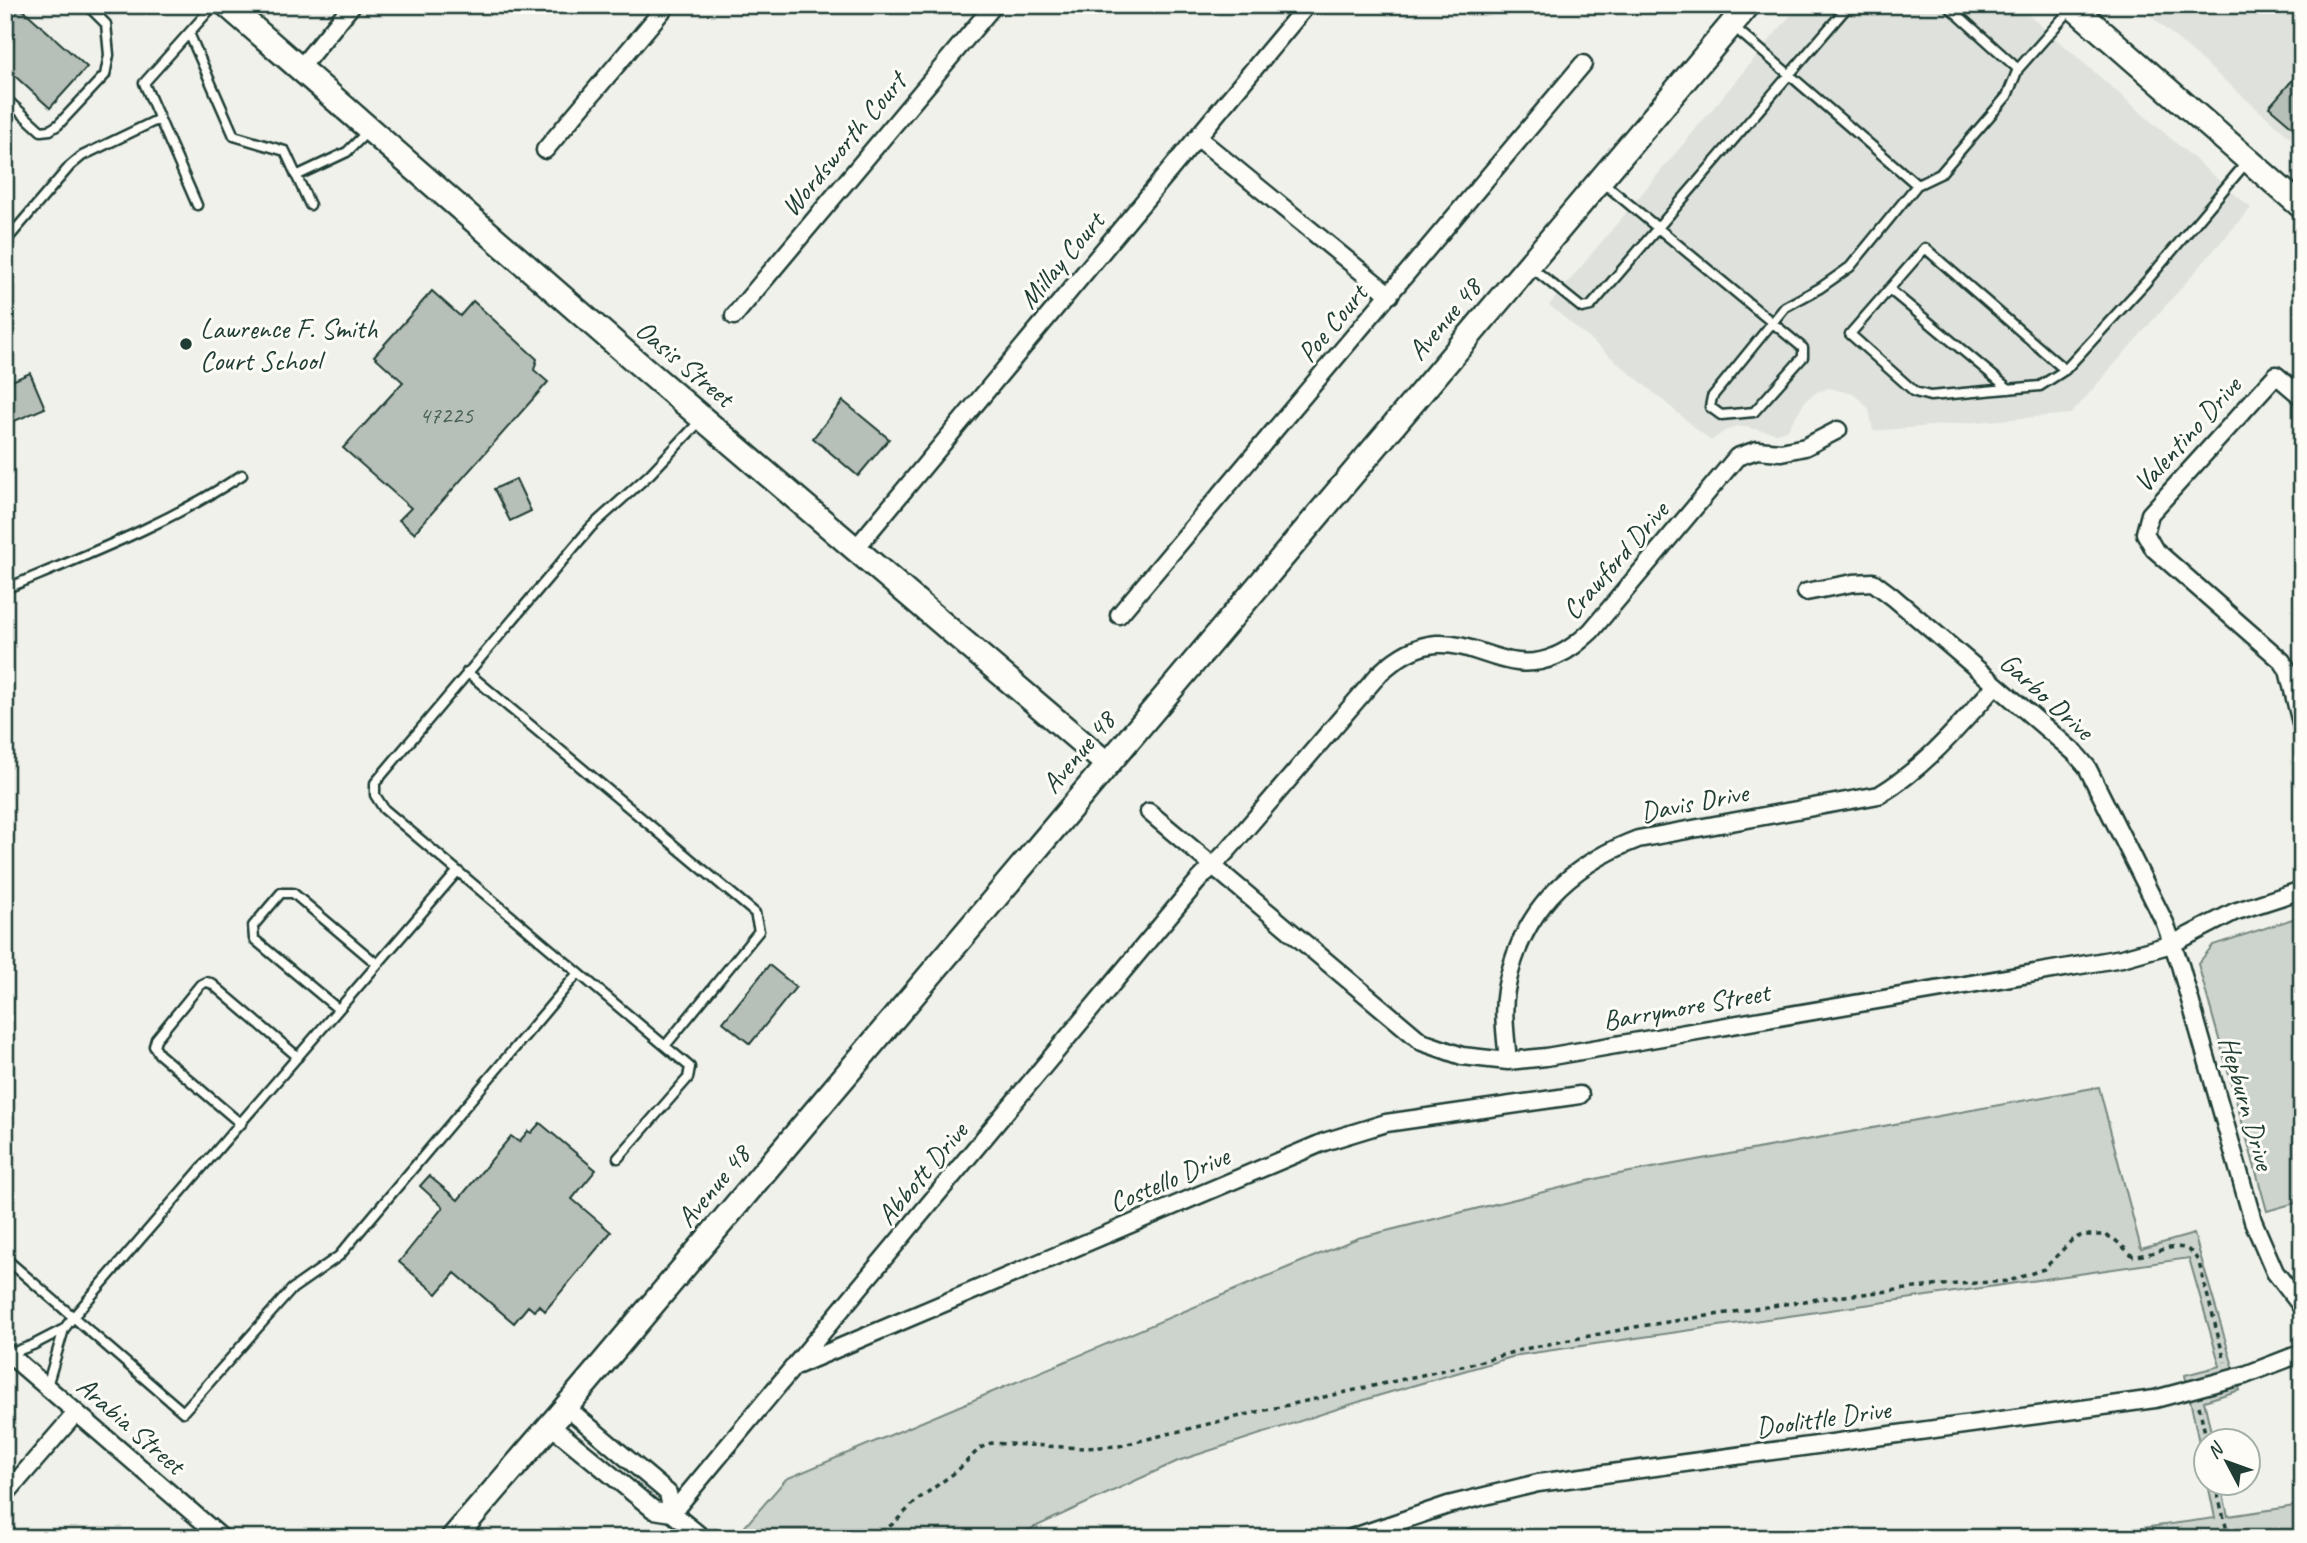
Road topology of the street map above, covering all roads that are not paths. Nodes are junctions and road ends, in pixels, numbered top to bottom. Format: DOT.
graph roads {
  1 [pos="214,5"];
  2 [pos="227,5"];
  3 [pos="352,5"];
  4 [pos="667,5"];
  5 [pos="993,5"];
  6 [pos="1307,5"];
  7 [pos="1748,5"];
  8 [pos="1849,5"];
  9 [pos="1947,5"];
  10 [pos="90,6"];
  11 [pos="2072,6"];
  12 [pos="1732,25"];
  13 [pos="189,33"];
  14 [pos="1583,64"];
  15 [pos="300,68"];
  16 [pos="2018,69"];
  17 [pos="1790,75"];
  18 [pos="5,98"];
  19 [pos="159,119"];
  20 [pos="369,129"];
  21 [pos="1198,137"];
  22 [pos="545,150"];
  23 [pos="2248,160"];
  24 [pos="296,176"];
  25 [pos="1600,180"];
  26 [pos="1917,185"];
  27 [pos="197,205"];
  28 [pos="310,205"];
  29 [pos="2302,207"];
  30 [pos="1659,229"];
  31 [pos="5,242"];
  32 [pos="1528,265"];
  33 [pos="1889,289"];
  34 [pos="1390,295"];
  35 [pos="734,316"];
  36 [pos="1772,323"];
  37 [pos="2065,370"];
  38 [pos="2009,389"];
  39 [pos="2302,397"];
  40 [pos="703,418"];
  41 [pos="1838,430"];
  42 [pos="242,475"];
  43 [pos="856,548"];
  44 [pos="5,589"];
  45 [pos="1805,592"];
  46 [pos="1119,615"];
  47 [pos="467,672"];
  48 [pos="1996,685"];
  49 [pos="2302,727"];
  50 [pos="1107,764"];
  51 [pos="1149,812"];
  52 [pos="1212,867"];
  53 [pos="457,872"];
  54 [pos="2302,890"];
  55 [pos="2172,944"];
  56 [pos="377,964"];
  57 [pos="578,973"];
  58 [pos="338,1009"];
  59 [pos="665,1046"];
  60 [pos="298,1057"];
  61 [pos="1507,1061"];
  62 [pos="1580,1095"];
  63 [pos="241,1124"];
  64 [pos="618,1158"];
  65 [pos="5,1258"];
  66 [pos="2302,1307"];
  67 [pos="74,1316"];
  68 [pos="64,1329"];
  69 [pos="7,1352"];
  70 [pos="2302,1353"];
  71 [pos="794,1367"];
  72 [pos="46,1387"];
  73 [pos="566,1407"];
  74 [pos="76,1413"];
  75 [pos="550,1425"];
  76 [pos="629,1460"];
  77 [pos="614,1477"];
  78 [pos="5,1495"];
  79 [pos="673,1513"];
  80 [pos="684,1532"];
  81 [pos="222,1538"];
  82 [pos="453,1538"];
  83 [pos="703,1538"];
  84 [pos="1351,1538"];
  1 -- 13 [label="lane"];
  2 -- 15 [label="main road, Oasis Street"];
  3 -- 15 [label="street"];
  4 -- 22 [label="street"];
  5 -- 35 [label="street, Wordsworth Court"];
  6 -- 21 [label="street, Millay Court"];
  7 -- 12 [label="main road, Avenue 48"];
  8 -- 17 [label="lane"];
  9 -- 16 [label="lane"];
  10 -- 18 [label="lane"];
  11 -- 16 [label="lane"];
  11 -- 23 [label="main road"];
  12 -- 17 [label="lane"];
  12 -- 25 [label="main road, Avenue 48"];
  13 -- 19 [label="lane"];
  13 -- 24 [label="lane"];
  14 -- 34 [label="street, Poe Court"];
  15 -- 20 [label="main road, Oasis Street"];
  16 -- 26 [label="lane"];
  17 -- 26 [label="lane"];
  17 -- 30 [label="lane"];
  19 -- 27 [label="lane"];
  19 -- 31 [label="lane"];
  20 -- 24 [label="lane"];
  20 -- 40 [label="main road, Oasis Street"];
  21 -- 34 [label="street"];
  21 -- 43 [label="street, Millay Court"];
  23 -- 29 [label="main road"];
  23 -- 37 [label="lane"];
  24 -- 28 [label="lane"];
  25 -- 30 [label="lane"];
  25 -- 32 [label="main road, Avenue 48"];
  26 -- 36 [label="lane"];
  30 -- 32 [label="lane"];
  30 -- 36 [label="lane"];
  32 -- 50 [label="main road, Avenue 48"];
  33 -- 37 [label="lane"];
  33 -- 38 [label="lane"];
  33 -- 38 [label="lane"];
  34 -- 46 [label="street, Poe Court"];
  36 -- 36 [label="lane"];
  37 -- 38 [label="lane"];
  39 -- 49 [label="street, Valentino Drive"];
  40 -- 43 [label="main road, Oasis Street"];
  40 -- 47 [label="lane"];
  41 -- 52 [label="street, Crawford Drive"];
  42 -- 44 [label="lane"];
  43 -- 50 [label="main road, Oasis Street"];
  45 -- 48 [label="street, Garbo Drive"];
  47 -- 53 [label="lane"];
  47 -- 59 [label="lane"];
  48 -- 55 [label="street, Garbo Drive"];
  48 -- 61 [label="street, Davis Drive"];
  50 -- 73 [label="main road, Avenue 48"];
  51 -- 52 [label="street, Barrymore Street"];
  52 -- 61 [label="street, Barrymore Street"];
  52 -- 71 [label="street, Abbott Drive"];
  53 -- 56 [label="lane"];
  53 -- 57 [label="lane"];
  54 -- 55 [label="street, Barrymore Street"];
  55 -- 61 [label="street, Barrymore Street"];
  55 -- 66 [label="street, Hepburn Drive"];
  56 -- 58 [label="lane"];
  56 -- 58 [label="lane"];
  57 -- 59 [label="lane"];
  57 -- 67 [label="lane"];
  58 -- 60 [label="lane"];
  59 -- 64 [label="lane"];
  60 -- 63 [label="lane"];
  60 -- 63 [label="lane"];
  62 -- 71 [label="street, Costello Drive"];
  63 -- 67 [label="lane"];
  65 -- 67 [label="lane"];
  67 -- 68 [label="lane"];
  68 -- 69 [label="lane"];
  68 -- 72 [label="lane"];
  69 -- 72 [label="street, Arabia Street"];
  70 -- 84 [label="street, Doolittle Drive"];
  71 -- 79 [label="street, Abbott Drive"];
  72 -- 74 [label="street, Arabia Street"];
  73 -- 75 [label="main road, Avenue 48"];
  73 -- 76 [label="street"];
  74 -- 78 [label="street"];
  74 -- 81 [label="street, Arabia Street"];
  75 -- 77 [label="street"];
  75 -- 82 [label="main road, Avenue 48"];
  76 -- 77 [label="lane"];
  76 -- 79 [label="street"];
  77 -- 79 [label="street"];
  79 -- 80 [label="street"];
  80 -- 83 [label="street"];
}
